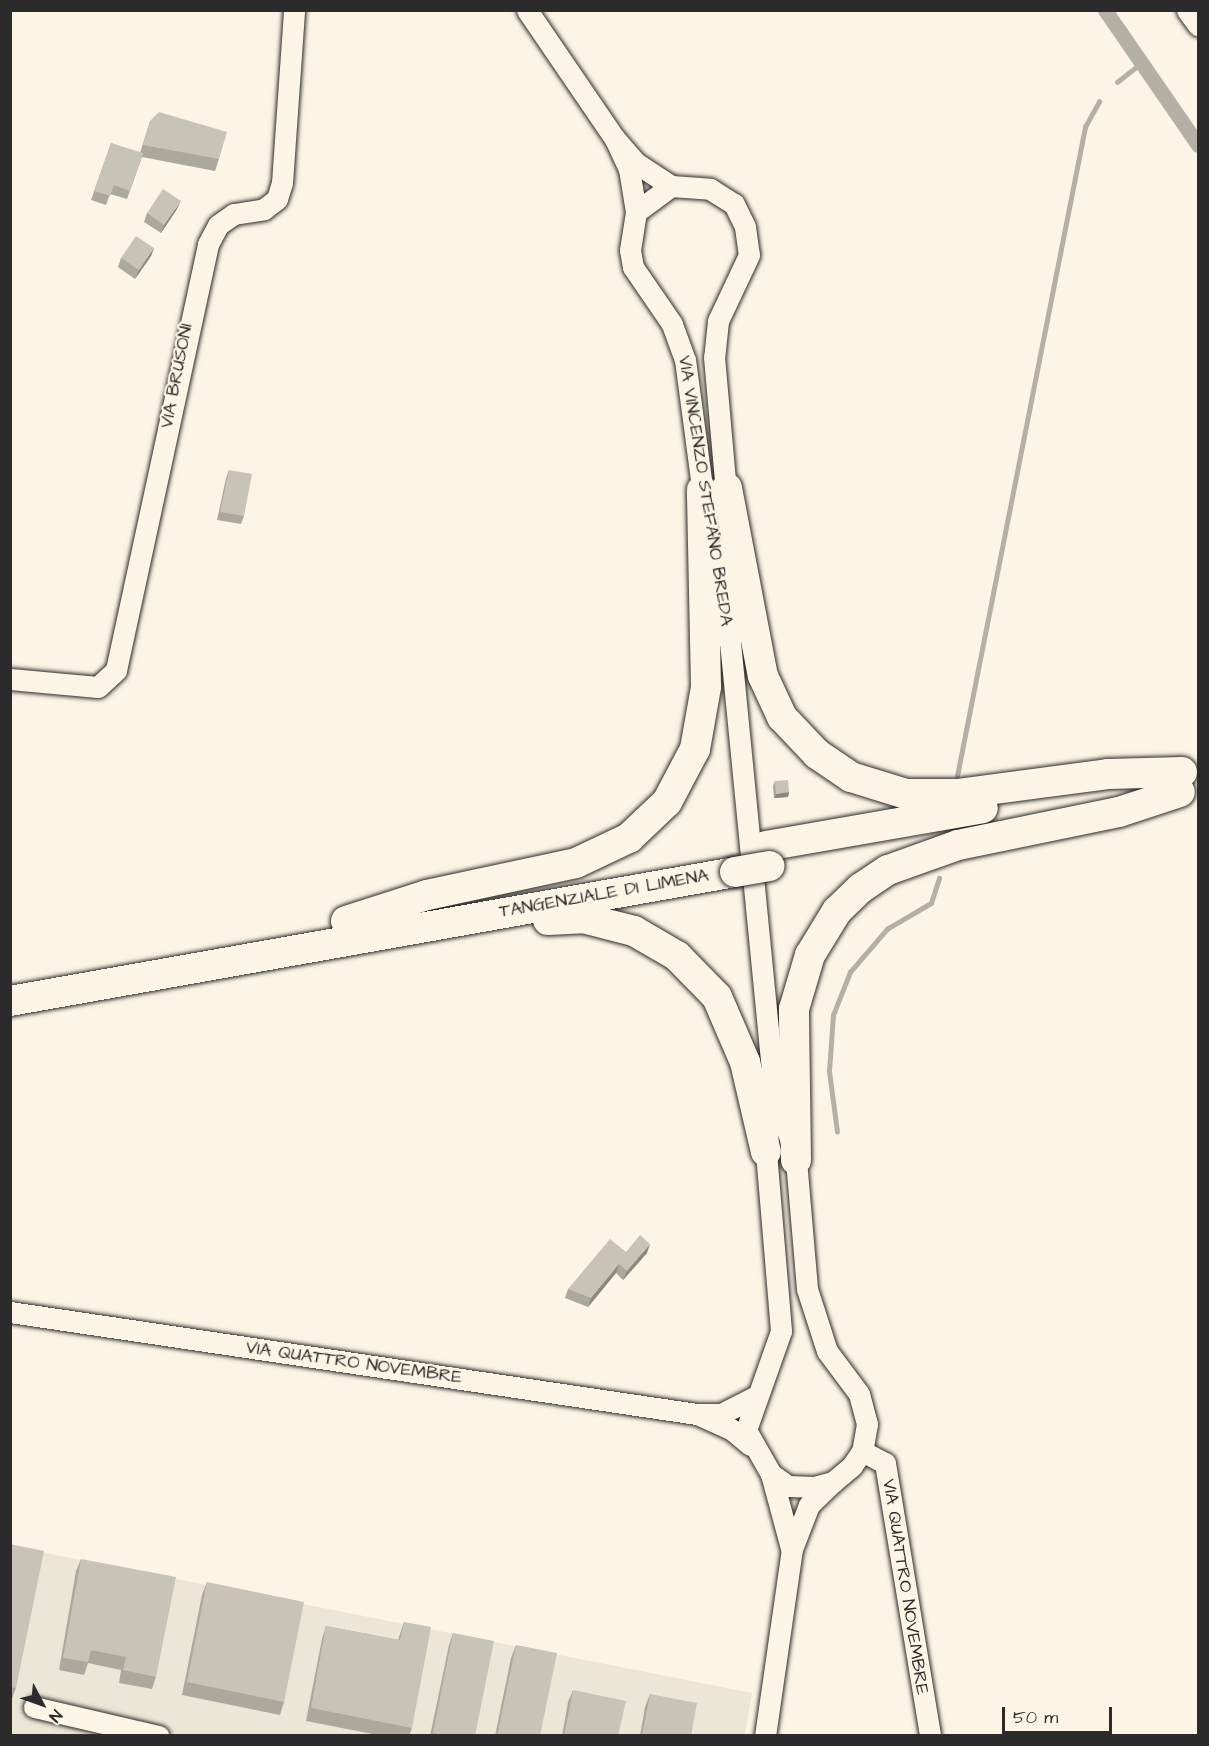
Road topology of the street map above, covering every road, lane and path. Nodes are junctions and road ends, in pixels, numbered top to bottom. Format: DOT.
graph roads {
  1 [pos="294,10"];
  2 [pos="527,10"];
  3 [pos="1187,10"];
  4 [pos="1198,25"];
  5 [pos="615,139"];
  6 [pos="671,186"];
  7 [pos="636,212"];
  8 [pos="714,489"];
  9 [pos="10,679"];
  10 [pos="1190,781"];
  11 [pos="735,862"];
  12 [pos="346,921"];
  13 [pos="386,932"];
  14 [pos="10,982"];
  15 [pos="10,1001"];
  16 [pos="773,1080"];
  17 [pos="766,1152"];
  18 [pos="796,1160"];
  19 [pos="10,1312"];
  20 [pos="756,1396"];
  21 [pos="697,1414"];
  22 [pos="750,1445"];
  23 [pos="862,1451"];
  24 [pos="771,1474"];
  25 [pos="833,1482"];
  26 [pos="792,1548"];
  27 [pos="34,1707"];
  28 [pos="159,1736"];
  29 [pos="765,1736"];
  30 [pos="930,1736"];
  1 -- 9 [label="street, VIA BRUSONI"];
  2 -- 5 [label="street, VIA VINCENZO STEFANO BREDA"];
  3 -- 4 [label="street"];
  5 -- 6 [label="street, VIA VINCENZO STEFANO BREDA"];
  5 -- 7 [label="street, VIA VINCENZO STEFANO BREDA"];
  6 -- 7 [label="street"];
  6 -- 8 [label="street, VIA VINCENZO STEFANO BREDA"];
  7 -- 8 [label="street, VIA VINCENZO STEFANO BREDA"];
  8 -- 10 [label="highway"];
  8 -- 12 [label="highway"];
  8 -- 16 [label="street, VIA VINCENZO STEFANO BREDA"];
  10 -- 11 [label="highway, TANGENZIALE DI LIMENA"];
  10 -- 18 [label="highway"];
  11 -- 12 [label="highway, TANGENZIALE DI LIMENA"];
  11 -- 13 [label="highway, TANGENZIALE DI LIMENA"];
  12 -- 14 [label="highway, TANGENZIALE DI LIMENA"];
  13 -- 15 [label="highway, TANGENZIALE DI LIMENA"];
  13 -- 17 [label="highway"];
  16 -- 17 [label="street, VIA VINCENZO STEFANO BREDA"];
  16 -- 18 [label="street, VIA VINCENZO STEFANO BREDA"];
  17 -- 20 [label="street, VIA VINCENZO STEFANO BREDA"];
  18 -- 23 [label="street, VIA VINCENZO STEFANO BREDA"];
  19 -- 21 [label="street, VIA QUATTRO NOVEMBRE"];
  20 -- 21 [label="street, VIA QUATTRO NOVEMBRE"];
  20 -- 22 [label="street, VIA VINCENZO STEFANO BREDA"];
  21 -- 22 [label="street, VIA QUATTRO NOVEMBRE"];
  22 -- 24 [label="street"];
  23 -- 25 [label="street"];
  23 -- 30 [label="street, VIA QUATTRO NOVEMBRE"];
  24 -- 25 [label="street"];
  24 -- 26 [label="street"];
  25 -- 26 [label="street"];
  26 -- 29 [label="street"];
  27 -- 28 [label="street"];
}
